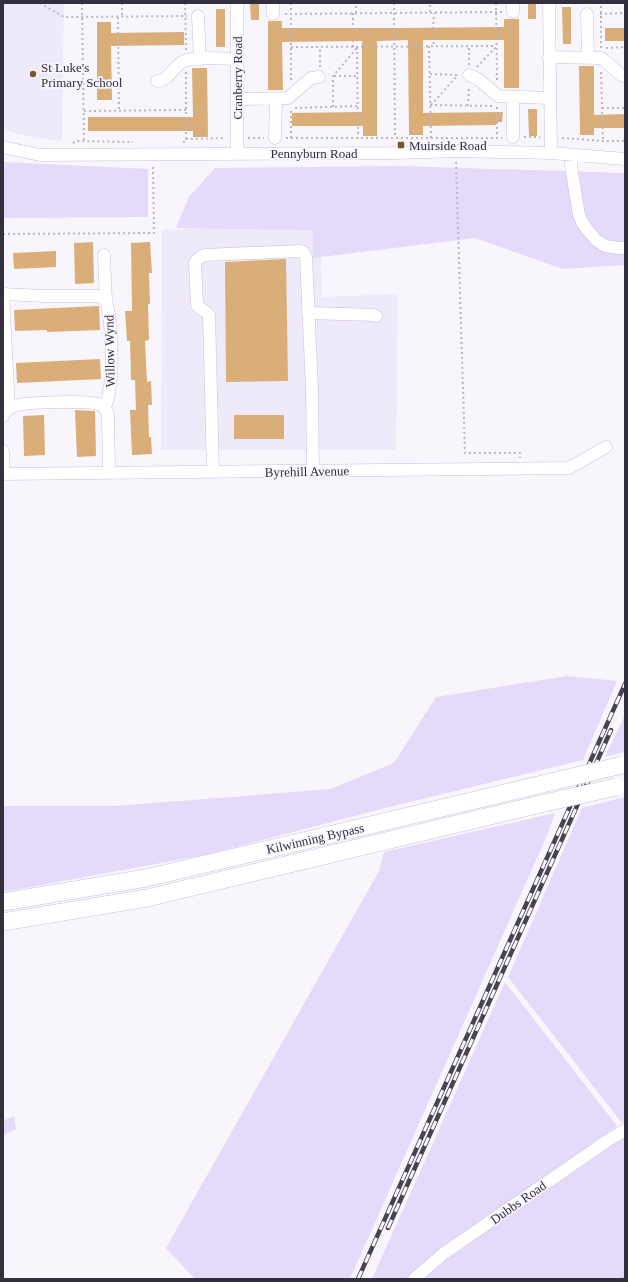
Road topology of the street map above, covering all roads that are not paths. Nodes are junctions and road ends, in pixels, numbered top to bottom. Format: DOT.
graph roads {
  1 [pos="236,3"];
  2 [pos="549,3"];
  3 [pos="587,14"];
  4 [pos="198,16"];
  5 [pos="549,57"];
  6 [pos="588,58"];
  7 [pos="200,59"];
  8 [pos="237,59"];
  9 [pos="463,75"];
  10 [pos="319,76"];
  11 [pos="625,77"];
  12 [pos="157,81"];
  13 [pos="513,97"];
  14 [pos="549,98"];
  15 [pos="237,99"];
  16 [pos="276,99"];
  17 [pos="275,138"];
  18 [pos="514,138"];
  19 [pos="3,147"];
  20 [pos="237,153"];
  21 [pos="550,153"];
  22 [pos="571,154"];
  23 [pos="625,159"];
  24 [pos="625,248"];
  25 [pos="104,255"];
  26 [pos="3,294"];
  27 [pos="106,301"];
  28 [pos="308,313"];
  29 [pos="376,316"];
  30 [pos="105,408"];
  31 [pos="5,413"];
  32 [pos="606,447"];
  33 [pos="3,451"];
  34 [pos="313,471"];
  35 [pos="212,472"];
  36 [pos="108,473"];
  37 [pos="3,474"];
  38 [pos="623,764"];
  39 [pos="621,786"];
  40 [pos="3,902"];
  41 [pos="3,922"];
  42 [pos="625,1130"];
  43 [pos="414,1279"];
  1 -- 8 [label="street, Cranberry Road"];
  2 -- 5 [label="street"];
  3 -- 6 [label="street"];
  4 -- 7 [label="street"];
  5 -- 6 [label="street"];
  5 -- 14 [label="street"];
  6 -- 11 [label="street"];
  7 -- 8 [label="street"];
  7 -- 12 [label="street"];
  8 -- 15 [label="street, Cranberry Road"];
  9 -- 13 [label="street"];
  10 -- 16 [label="street"];
  13 -- 14 [label="street"];
  13 -- 18 [label="street"];
  14 -- 21 [label="street"];
  15 -- 16 [label="street"];
  15 -- 20 [label="street, Cranberry Road"];
  16 -- 17 [label="street"];
  19 -- 20 [label="street, Pennyburn Road"];
  20 -- 21 [label="street, Pennyburn Road"];
  21 -- 22 [label="street, Pennyburn Road"];
  22 -- 23 [label="street, Pennyburn Road"];
  22 -- 24 [label="street"];
  25 -- 27 [label="street"];
  26 -- 27 [label="street, Willow Wynd"];
  26 -- 31 [label="street"];
  27 -- 30 [label="street, Willow Wynd"];
  28 -- 29 [label="street"];
  28 -- 34 [label="street"];
  28 -- 35 [label="street"];
  30 -- 31 [label="street"];
  30 -- 36 [label="street"];
  32 -- 34 [label="street, Byrehill Avenue"];
  33 -- 37 [label="street"];
  34 -- 35 [label="street, Byrehill Avenue"];
  35 -- 36 [label="street, Byrehill Avenue"];
  36 -- 37 [label="street, Byrehill Avenue"];
  38 -- 40 [label="highway, Kilwinning Bypass, bridge"];
  39 -- 41 [label="highway, Kilwinning Bypass, bridge"];
  42 -- 43 [label="street, Dubbs Road"];
}
